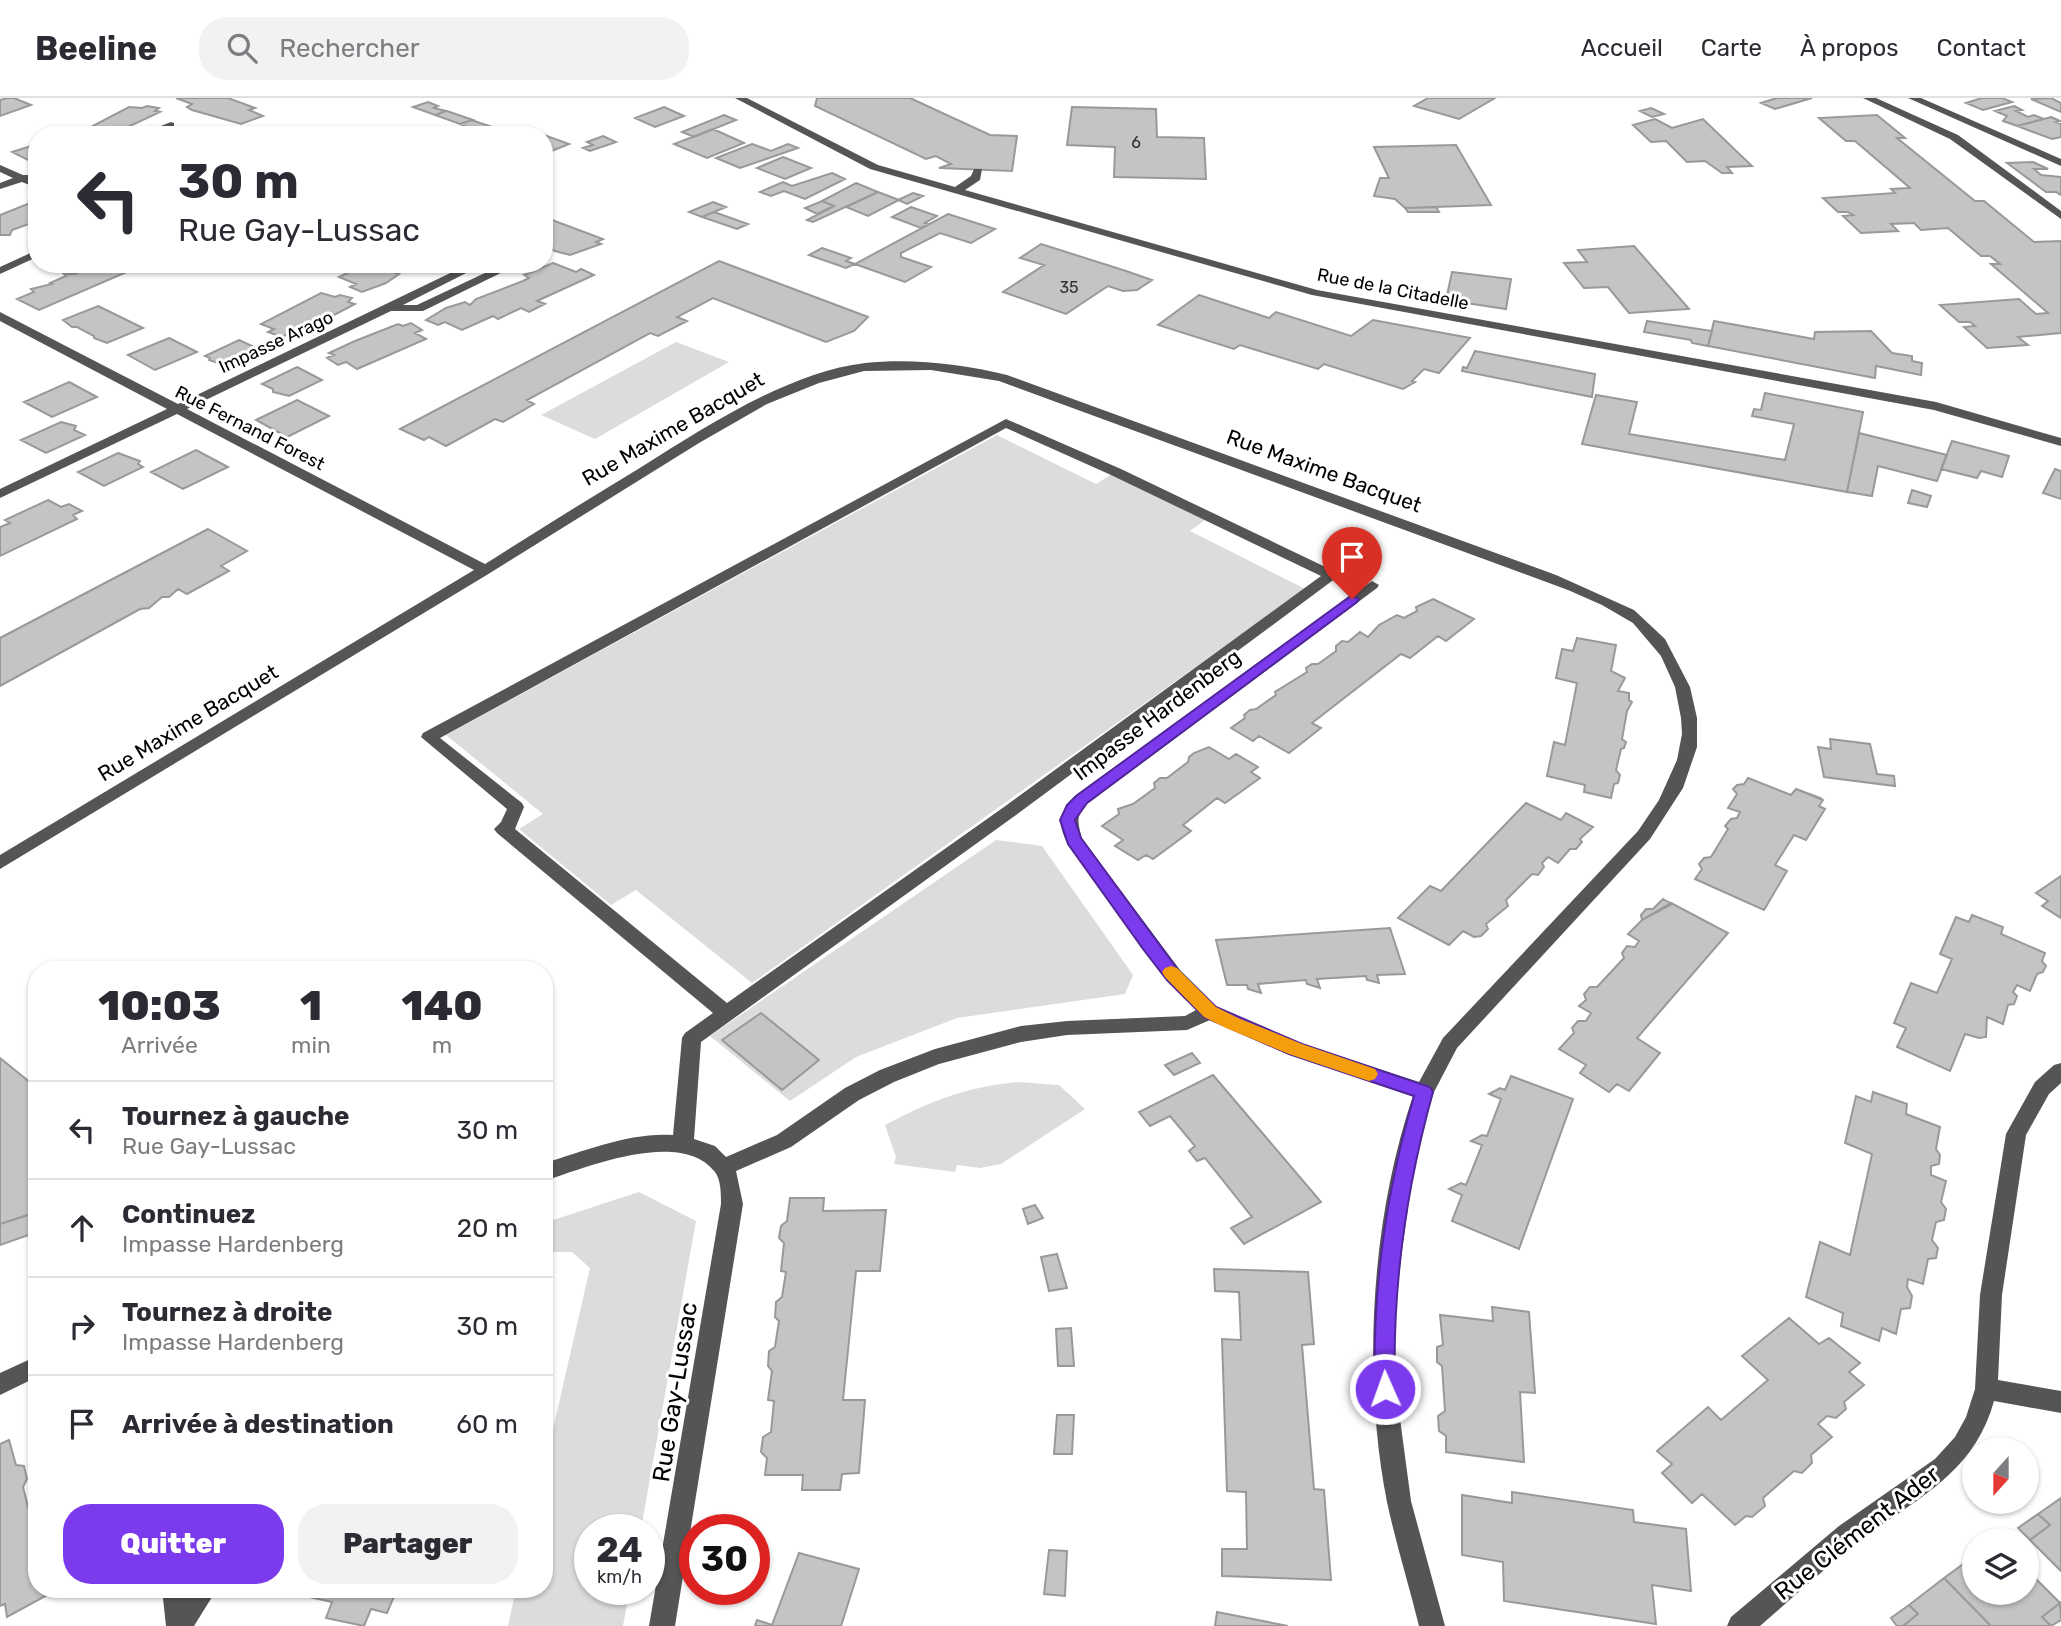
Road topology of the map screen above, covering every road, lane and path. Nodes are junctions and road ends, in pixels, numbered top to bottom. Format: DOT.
graph roads {
  1 [pos="740,98"];
  2 [pos="1868,98"];
  3 [pos="1913,98"];
  4 [pos="2061,163"];
  5 [pos="0,168"];
  6 [pos="978,171"];
  7 [pos="28,176"];
  8 [pos="22,178"];
  9 [pos="28,181"];
  10 [pos="0,186"];
  11 [pos="955,191"];
  12 [pos="2061,216"];
  13 [pos="28,257"];
  14 [pos="0,271"];
  15 [pos="461,273"];
  16 [pos="495,273"];
  17 [pos="391,307"];
  18 [pos="0,316"];
  19 [pos="175,408"];
  20 [pos="2061,442"];
  21 [pos="0,494"];
  22 [pos="485,569"];
  23 [pos="1372,584"];
  24 [pos="0,863"];
  25 [pos="1210,1012"];
  26 [pos="726,1013"];
  27 [pos="2061,1071"];
  28 [pos="1424,1092"];
  29 [pos="683,1143"];
  30 [pos="723,1167"];
  31 [pos="553,1169"];
  32 [pos="28,1370"];
  33 [pos="0,1384"];
  34 [pos="1986,1389"];
  35 [pos="2061,1402"];
  36 [pos="176,1598"];
  37 [pos="198,1598"];
  38 [pos="180,1625"];
  39 [pos="662,1626"];
  40 [pos="1432,1626"];
  41 [pos="1740,1626"];
  1 -- 11 [label="street, Rue de la Citadelle"];
  2 -- 12 [label="street"];
  3 -- 4 [label="street"];
  5 -- 8 [label="street"];
  6 -- 11 [label="street"];
  7 -- 8 [label="street"];
  8 -- 9 [label="street"];
  8 -- 10 [label="street"];
  11 -- 20 [label="street, Rue de la Citadelle"];
  13 -- 14 [label="street"];
  15 -- 17 [label="street, Impasse Arago"];
  16 -- 17 [label="street, Impasse Arago"];
  17 -- 19 [label="street, Impasse Arago"];
  18 -- 19 [label="street, Rue Fernand Forest"];
  19 -- 21 [label="street, Impasse Arago"];
  19 -- 22 [label="street, Rue Fernand Forest"];
  22 -- 24 [label="street, Rue Maxime Bacquet"];
  22 -- 28 [label="street, Rue Maxime Bacquet"];
  23 -- 25 [label="street, Impasse Hardenberg"];
  25 -- 28 [label="street"];
  25 -- 30 [label="street"];
  26 -- 26 [label="street"];
  26 -- 29 [label="street"];
  27 -- 34 [label="street, Rue Clément Ader"];
  28 -- 40 [label="street, Rue Maxime Bacquet"];
  29 -- 30 [label="street"];
  29 -- 31 [label="street"];
  30 -- 39 [label="street, Rue Gay-Lussac"];
  32 -- 33 [label="street"];
  34 -- 35 [label="street"];
  34 -- 41 [label="street, Rue Clément Ader"];
  36 -- 38 [label="street"];
  37 -- 38 [label="street"];
}
